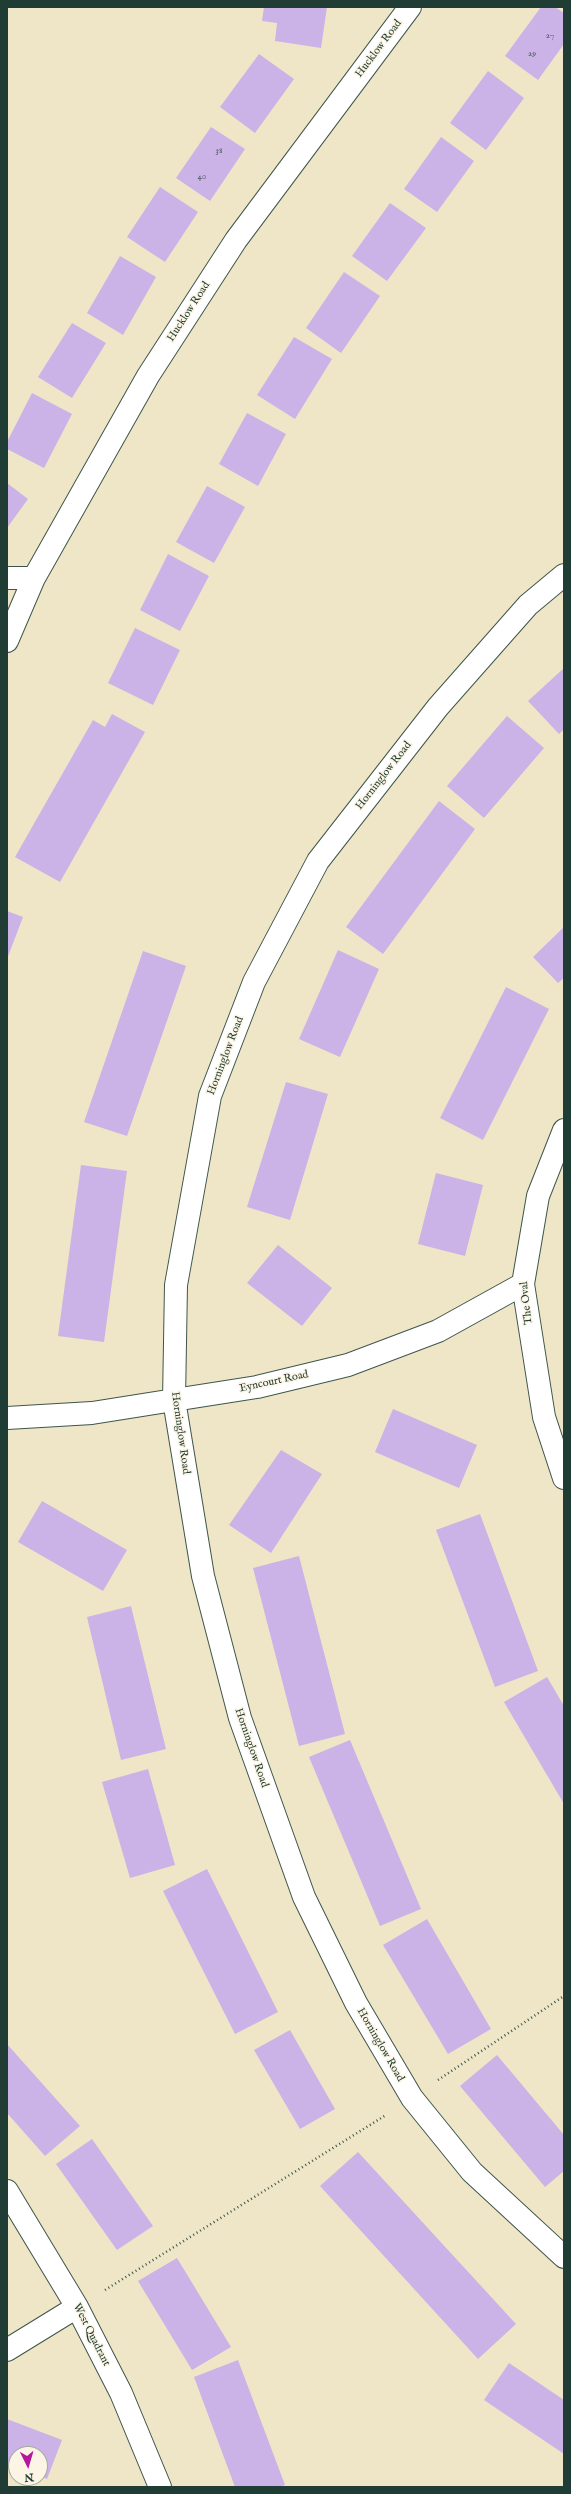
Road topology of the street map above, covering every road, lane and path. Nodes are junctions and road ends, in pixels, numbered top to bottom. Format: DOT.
graph roads {
  1 [pos="410,7"];
  2 [pos="564,575"];
  3 [pos="7,578"];
  4 [pos="34,578"];
  5 [pos="7,641"];
  6 [pos="564,1130"];
  7 [pos="523,1284"];
  8 [pos="174,1400"];
  9 [pos="7,1418"];
  10 [pos="564,1478"];
  11 [pos="564,1996"];
  12 [pos="412,2098"];
  13 [pos="7,2192"];
  14 [pos="564,2257"];
  15 [pos="78,2307"];
  16 [pos="7,2350"];
  17 [pos="160,2487"];
  1 -- 4 [label="street, Hucklow Road"];
  2 -- 8 [label="street, Horninglow Road"];
  3 -- 4 [label="street"];
  4 -- 5 [label="street, Hucklow Road"];
  6 -- 7 [label="street, The Oval"];
  7 -- 8 [label="street, Eyncourt Road"];
  7 -- 10 [label="street, The Oval"];
  8 -- 9 [label="street, Eyncourt Road"];
  8 -- 12 [label="street, Horninglow Road"];
  11 -- 12 [label="path"];
  12 -- 14 [label="street, Horninglow Road"];
  12 -- 15 [label="path"];
  13 -- 15 [label="street, West Quadrant"];
  15 -- 16 [label="street"];
  15 -- 17 [label="street, West Quadrant"];
}
